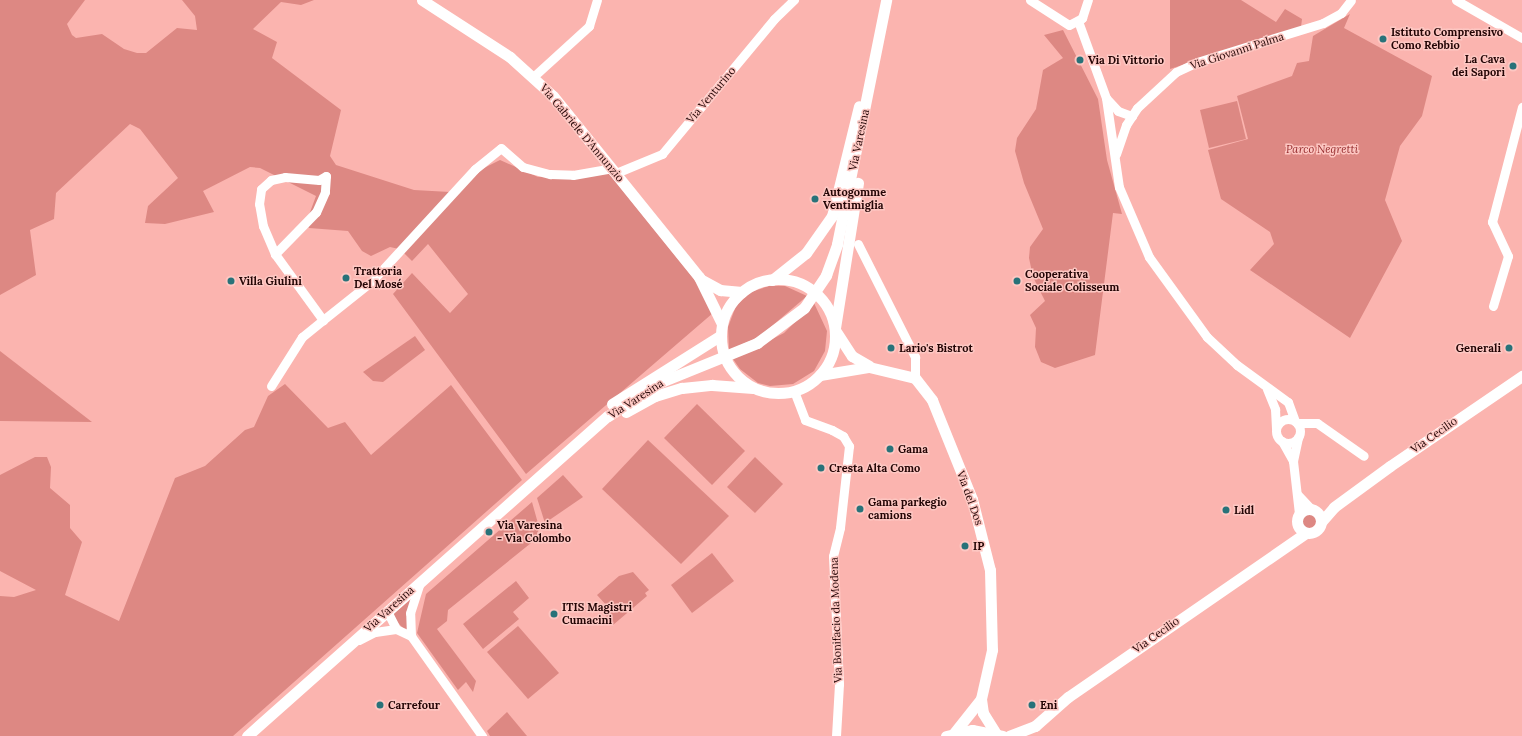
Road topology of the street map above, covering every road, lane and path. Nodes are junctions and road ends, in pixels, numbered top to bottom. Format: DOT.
graph roads {
  1 [pos="422,0"];
  2 [pos="596,0"];
  3 [pos="794,0"];
  4 [pos="886,0"];
  5 [pos="1030,0"];
  6 [pos="1088,0"];
  7 [pos="1351,0"];
  8 [pos="1456,0"];
  9 [pos="1078,21"];
  10 [pos="879,38"];
  11 [pos="1522,38"];
  12 [pos="533,77"];
  13 [pos="1106,98"];
  14 [pos="1522,107"];
  15 [pos="1132,116"];
  16 [pos="1115,164"];
  17 [pos="614,170"];
  18 [pos="858,244"];
  19 [pos="275,254"];
  20 [pos="699,278"];
  21 [pos="772,280"];
  22 [pos="742,292"];
  23 [pos="1493,306"];
  24 [pos="323,320"];
  25 [pos="722,329"];
  26 [pos="834,330"];
  27 [pos="869,367"];
  28 [pos="820,375"];
  29 [pos="1522,376"];
  30 [pos="915,378"];
  31 [pos="1263,385"];
  32 [pos="271,386"];
  33 [pos="754,388"];
  34 [pos="794,391"];
  35 [pos="1296,422"];
  36 [pos="1276,428"];
  37 [pos="1326,428"];
  38 [pos="1299,436"];
  39 [pos="1282,441"];
  40 [pos="1364,456"];
  41 [pos="1293,461"];
  42 [pos="532,482"];
  43 [pos="1297,494"];
  44 [pos="1348,497"];
  45 [pos="1313,509"];
  46 [pos="1298,518"];
  47 [pos="1322,522"];
  48 [pos="1306,533"];
  49 [pos="1279,548"];
  50 [pos="422,579"];
  51 [pos="387,611"];
  52 [pos="396,630"];
  53 [pos="411,636"];
  54 [pos="353,644"];
  55 [pos="981,699"];
  56 [pos="1033,731"];
  57 [pos="950,734"];
  58 [pos="999,735"];
  59 [pos="247,736"];
  60 [pos="482,736"];
  61 [pos="836,736"];
  62 [pos="1009,736"];
  1 -- 12 [label="main road, Via Gabriele D'Annunzio"];
  2 -- 12 [label="street"];
  3 -- 17 [label="street, Via Venturino"];
  4 -- 10 [label="main road, Via Varesina"];
  5 -- 9 [label="street"];
  6 -- 9 [label="street"];
  7 -- 15 [label="street, Via Giovanni Palma"];
  8 -- 11 [label="street"];
  9 -- 13 [label="street"];
  10 -- 21 [label="main road"];
  10 -- 26 [label="main road"];
  10 -- 42 [label="main road, Via Varesina"];
  12 -- 17 [label="main road, Via Gabriele D'Annunzio"];
  13 -- 15 [label="street"];
  13 -- 16 [label="street"];
  14 -- 23 [label="street"];
  15 -- 16 [label="street, Via Giovanni Palma"];
  16 -- 31 [label="street"];
  17 -- 20 [label="main road, Via Gabriele D'Annunzio"];
  17 -- 24 [label="street, Via Venturino"];
  18 -- 30 [label="street"];
  19 -- 19 [label="street"];
  19 -- 24 [label="street"];
  20 -- 22 [label="main road, Via Gabriele D'Annunzio"];
  20 -- 25 [label="main road, Via Gabriele D'Annunzio"];
  21 -- 22 [label="main road"];
  21 -- 26 [label="main road"];
  22 -- 25 [label="main road"];
  24 -- 32 [label="street"];
  25 -- 33 [label="main road"];
  25 -- 42 [label="main road"];
  26 -- 27 [label="main road"];
  26 -- 28 [label="main road"];
  27 -- 28 [label="main road"];
  27 -- 30 [label="main road"];
  28 -- 34 [label="main road"];
  29 -- 44 [label="main road, Via Cecilio"];
  30 -- 55 [label="main road, Via del Dos"];
  31 -- 35 [label="street"];
  31 -- 36 [label="street"];
  33 -- 34 [label="main road"];
  33 -- 42 [label="main road"];
  34 -- 61 [label="street, Via Bonifacio da Modena"];
  35 -- 36 [label="street"];
  35 -- 37 [label="street"];
  35 -- 38 [label="street"];
  36 -- 39 [label="street"];
  37 -- 38 [label="street"];
  37 -- 40 [label="street"];
  38 -- 39 [label="street"];
  38 -- 41 [label="street"];
  39 -- 41 [label="street"];
  41 -- 43 [label="street"];
  42 -- 50 [label="main road, Via Varesina"];
  43 -- 45 [label="street"];
  43 -- 46 [label="street"];
  44 -- 45 [label="main road, Via Cecilio"];
  44 -- 47 [label="main road, Via Cecilio"];
  45 -- 46 [label="main road, Via Cecilio"];
  45 -- 47 [label="main road"];
  46 -- 48 [label="main road"];
  46 -- 49 [label="main road, Via Cecilio"];
  47 -- 48 [label="main road, Via Cecilio"];
  48 -- 49 [label="main road, Via Cecilio"];
  49 -- 56 [label="main road, Via Cecilio"];
  50 -- 51 [label="main road, Via Varesina"];
  50 -- 53 [label="street"];
  51 -- 52 [label="street"];
  51 -- 54 [label="main road, Via Varesina"];
  52 -- 53 [label="street"];
  52 -- 54 [label="street"];
  53 -- 60 [label="street"];
  54 -- 59 [label="main road, Via Varesina"];
  55 -- 57 [label="main road, Via del Dos"];
  55 -- 58 [label="main road"];
  56 -- 62 [label="main road, Via Cecilio"];
  57 -- 58 [label="main road"];
}
